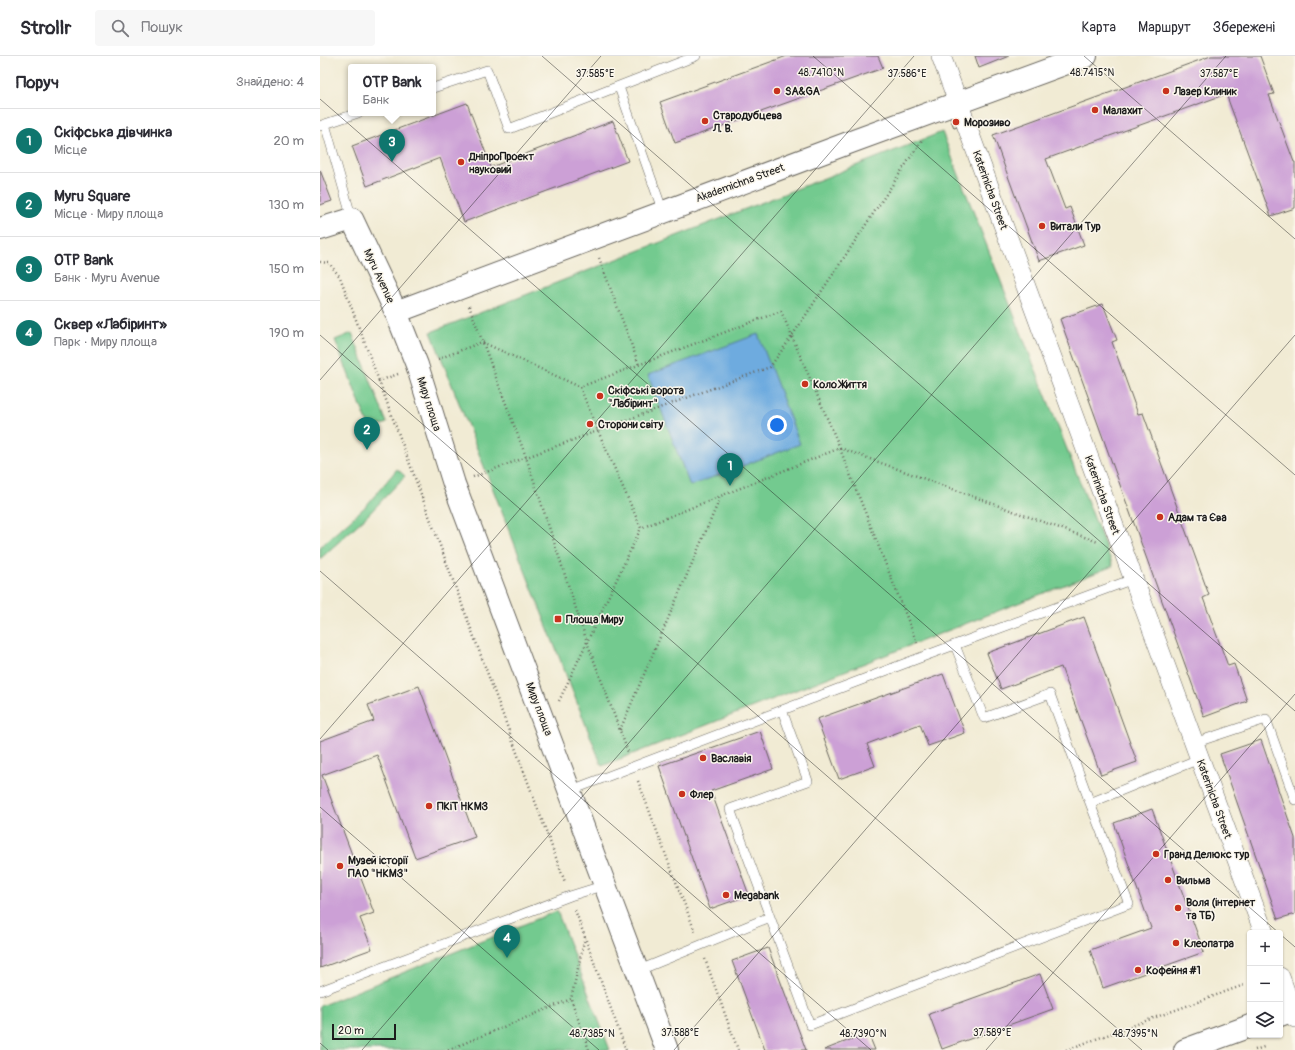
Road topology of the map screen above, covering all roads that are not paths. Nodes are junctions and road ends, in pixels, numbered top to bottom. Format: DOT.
graph roads {
  1 [pos="696,56"];
  2 [pos="941,56"];
  3 [pos="1086,56"];
  4 [pos="436,87"];
  5 [pos="620,87"];
  6 [pos="950,105"];
  7 [pos="349,116"];
  8 [pos="323,125"];
  9 [pos="663,212"];
  10 [pos="352,219"];
  11 [pos="320,230"];
  12 [pos="396,312"];
  13 [pos="417,366"];
  14 [pos="1133,579"];
  15 [pos="956,645"];
  16 [pos="782,710"];
  17 [pos="1197,751"];
  18 [pos="569,791"];
  19 [pos="1295,800"];
  20 [pos="1090,803"];
  21 [pos="605,885"];
  22 [pos="770,917"];
  23 [pos="1263,930"];
  24 [pos="637,971"];
  25 [pos="1283,987"];
  26 [pos="320,991"];
  27 [pos="1291,1013"];
  28 [pos="1247,1027"];
  29 [pos="666,1050"];
  30 [pos="1185,1050"];
  1 -- 5 [label="lane"];
  2 -- 6 [label="street, Katerinicha Street"];
  3 -- 6 [label="street, Akademichna Street"];
  4 -- 5 [label="lane"];
  5 -- 9 [label="lane"];
  6 -- 9 [label="street, Akademichna Street"];
  6 -- 14 [label="street, Katerinicha Street"];
  7 -- 8 [label="lane"];
  8 -- 10 [label="lane"];
  9 -- 12 [label="street, Akademichna Street"];
  10 -- 11 [label="street"];
  10 -- 12 [label="street, Myru Avenue"];
  12 -- 13 [label="street, Myru Avenue"];
  13 -- 18 [label="street, Миру площа"];
  14 -- 15 [label="lane"];
  14 -- 17 [label="street, Katerinicha Street"];
  15 -- 16 [label="lane"];
  15 -- 20 [label="lane"];
  16 -- 18 [label="lane"];
  16 -- 22 [label="lane"];
  17 -- 19 [label="lane"];
  17 -- 20 [label="lane"];
  17 -- 23 [label="street, Katerinicha Street"];
  18 -- 21 [label="street, Миру площа"];
  20 -- 22 [label="lane"];
  21 -- 24 [label="street, Миру площа"];
  21 -- 26 [label="lane"];
  22 -- 24 [label="lane"];
  24 -- 29 [label="street, Миру площа"];
  25 -- 27 [label="street"];
  28 -- 30 [label="street"];
}
